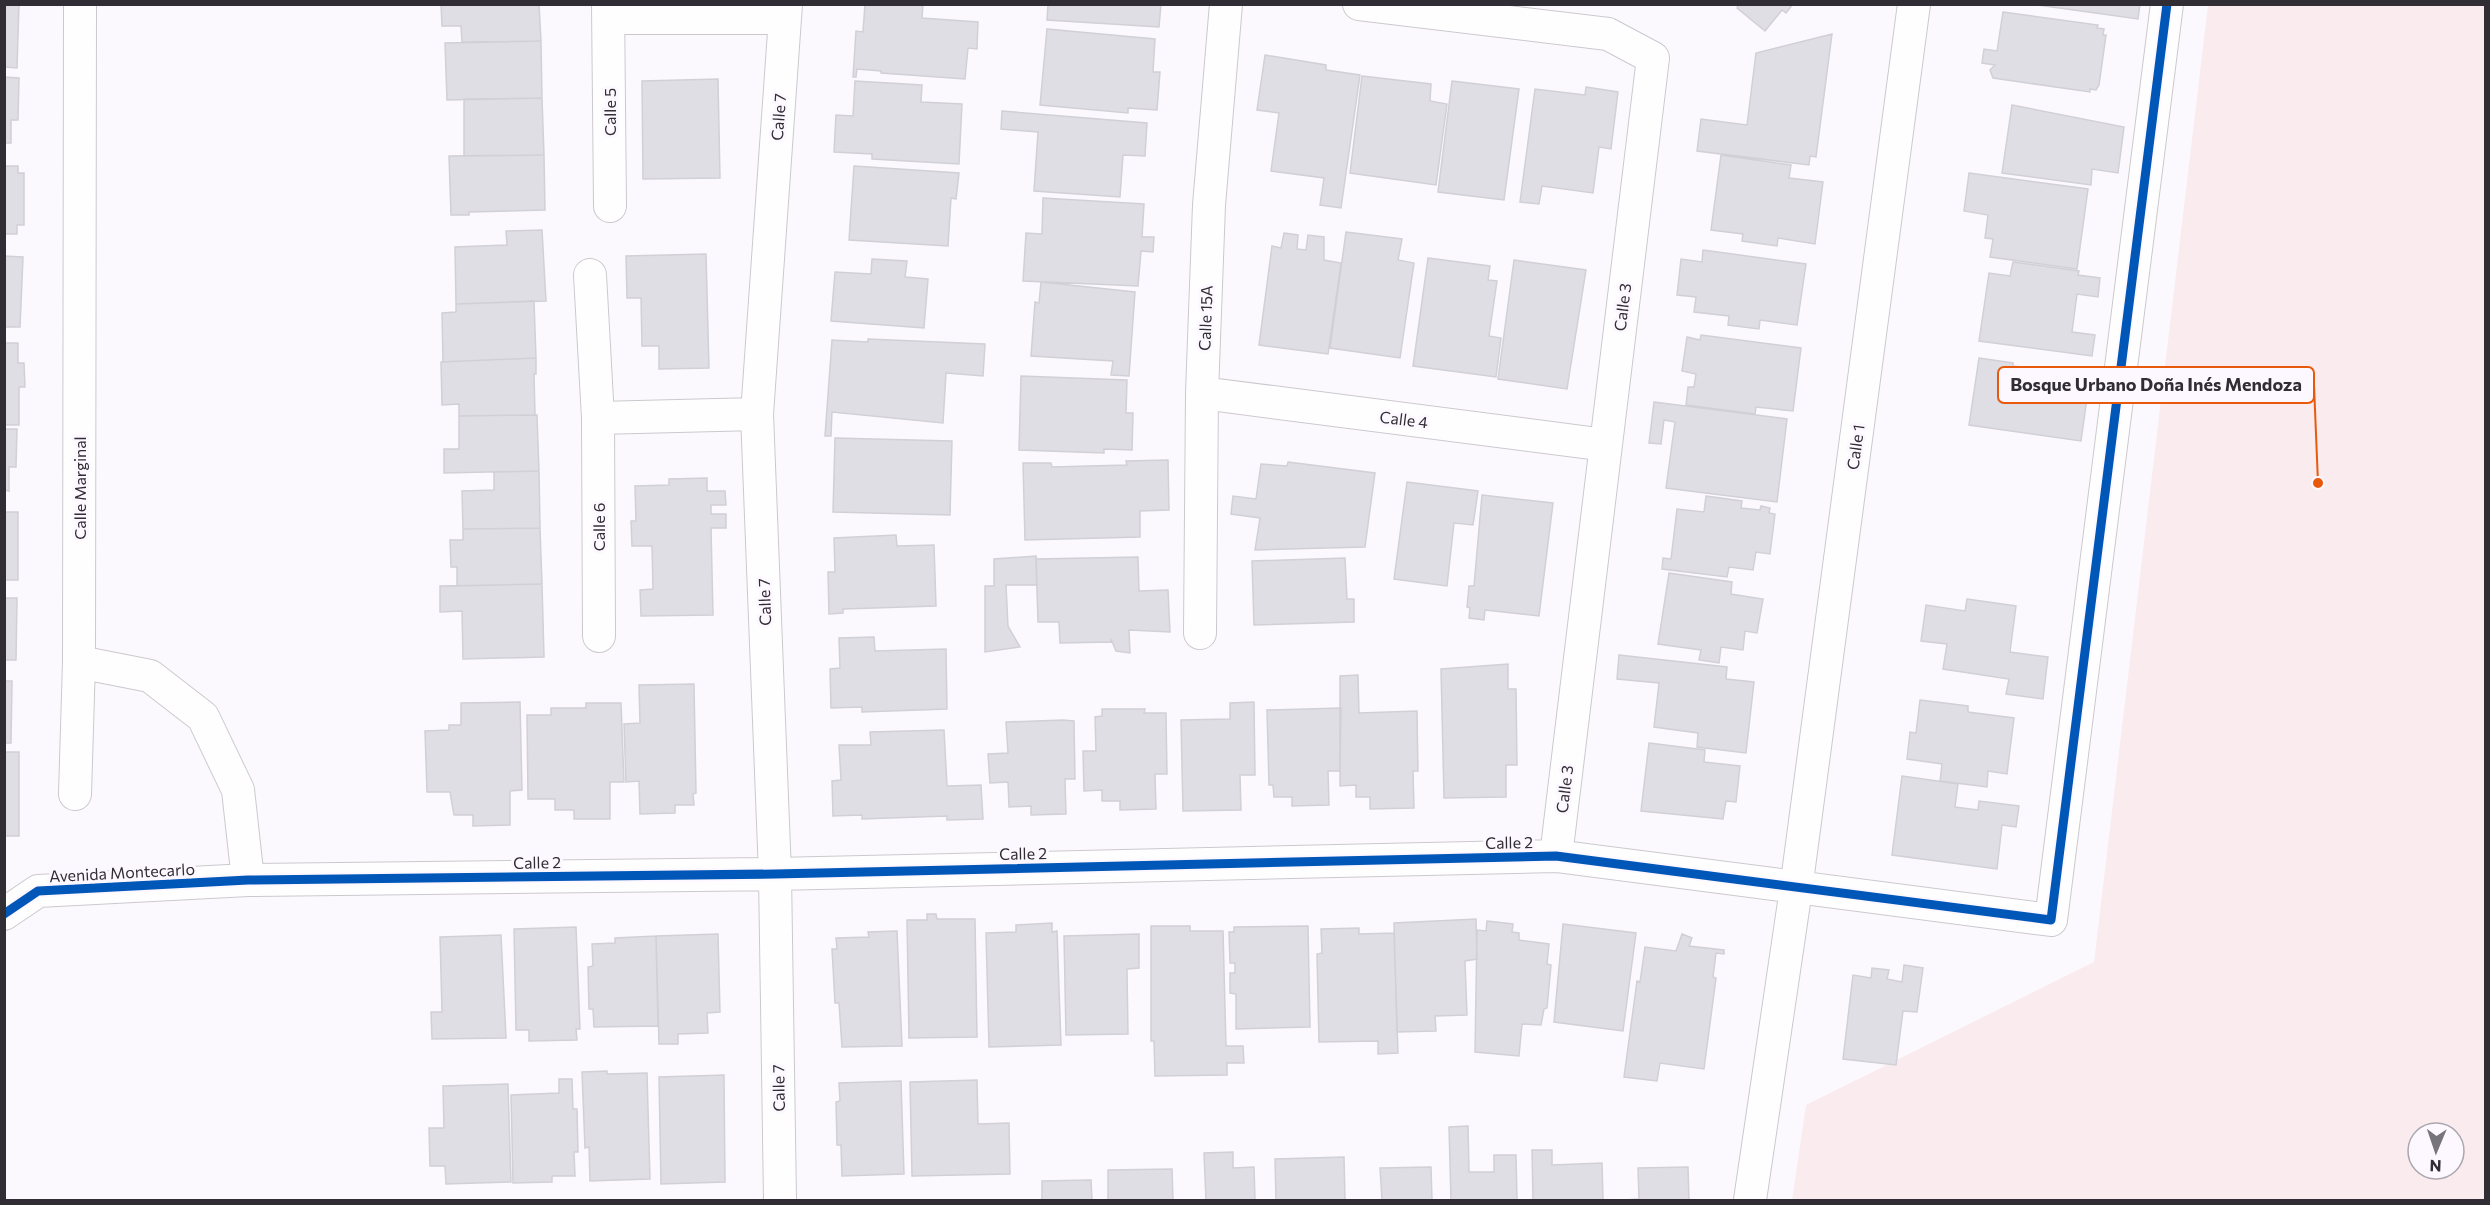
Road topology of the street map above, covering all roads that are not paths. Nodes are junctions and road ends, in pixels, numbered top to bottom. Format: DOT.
graph roads {
  1 [pos="80,4"];
  2 [pos="1226,4"];
  3 [pos="1359,4"];
  4 [pos="1914,4"];
  5 [pos="2167,4"];
  6 [pos="609,11"];
  7 [pos="786,11"];
  8 [pos="610,206"];
  9 [pos="590,274"];
  10 [pos="1202,393"];
  11 [pos="757,414"];
  12 [pos="598,418"];
  13 [pos="1606,445"];
  14 [pos="1200,633"];
  15 [pos="598,636"];
  16 [pos="79,662"];
  17 [pos="75,794"];
  18 [pos="1556,856"];
  19 [pos="775,874"];
  20 [pos="248,880"];
  21 [pos="1796,889"];
  22 [pos="4,914"];
  23 [pos="780,1200"];
  24 [pos="1750,1200"];
  1 -- 16 [label="street, Calle Marginal"];
  2 -- 10 [label="street, Calle 15A"];
  3 -- 13 [label="street, Calle 3"];
  4 -- 21 [label="street, Calle 1"];
  5 -- 21 [label="street, Calle 2"];
  6 -- 7 [label="street, Calle 5"];
  6 -- 8 [label="street, Calle 5"];
  7 -- 11 [label="street, Calle 7"];
  9 -- 12 [label="street, Calle 6"];
  10 -- 13 [label="street, Calle 4"];
  10 -- 14 [label="street, Calle 15A"];
  11 -- 12 [label="street"];
  11 -- 19 [label="street, Calle 7"];
  12 -- 15 [label="street, Calle 6"];
  13 -- 18 [label="street, Calle 3"];
  16 -- 17 [label="street, Calle Marginal"];
  16 -- 20 [label="street"];
  18 -- 19 [label="street, Calle 2"];
  18 -- 21 [label="street, Calle 2"];
  19 -- 20 [label="street, Calle 2"];
  19 -- 23 [label="street, Calle 7"];
  20 -- 22 [label="street, Avenida Montecarlo"];
  21 -- 24 [label="street, Calle 1"];
}
